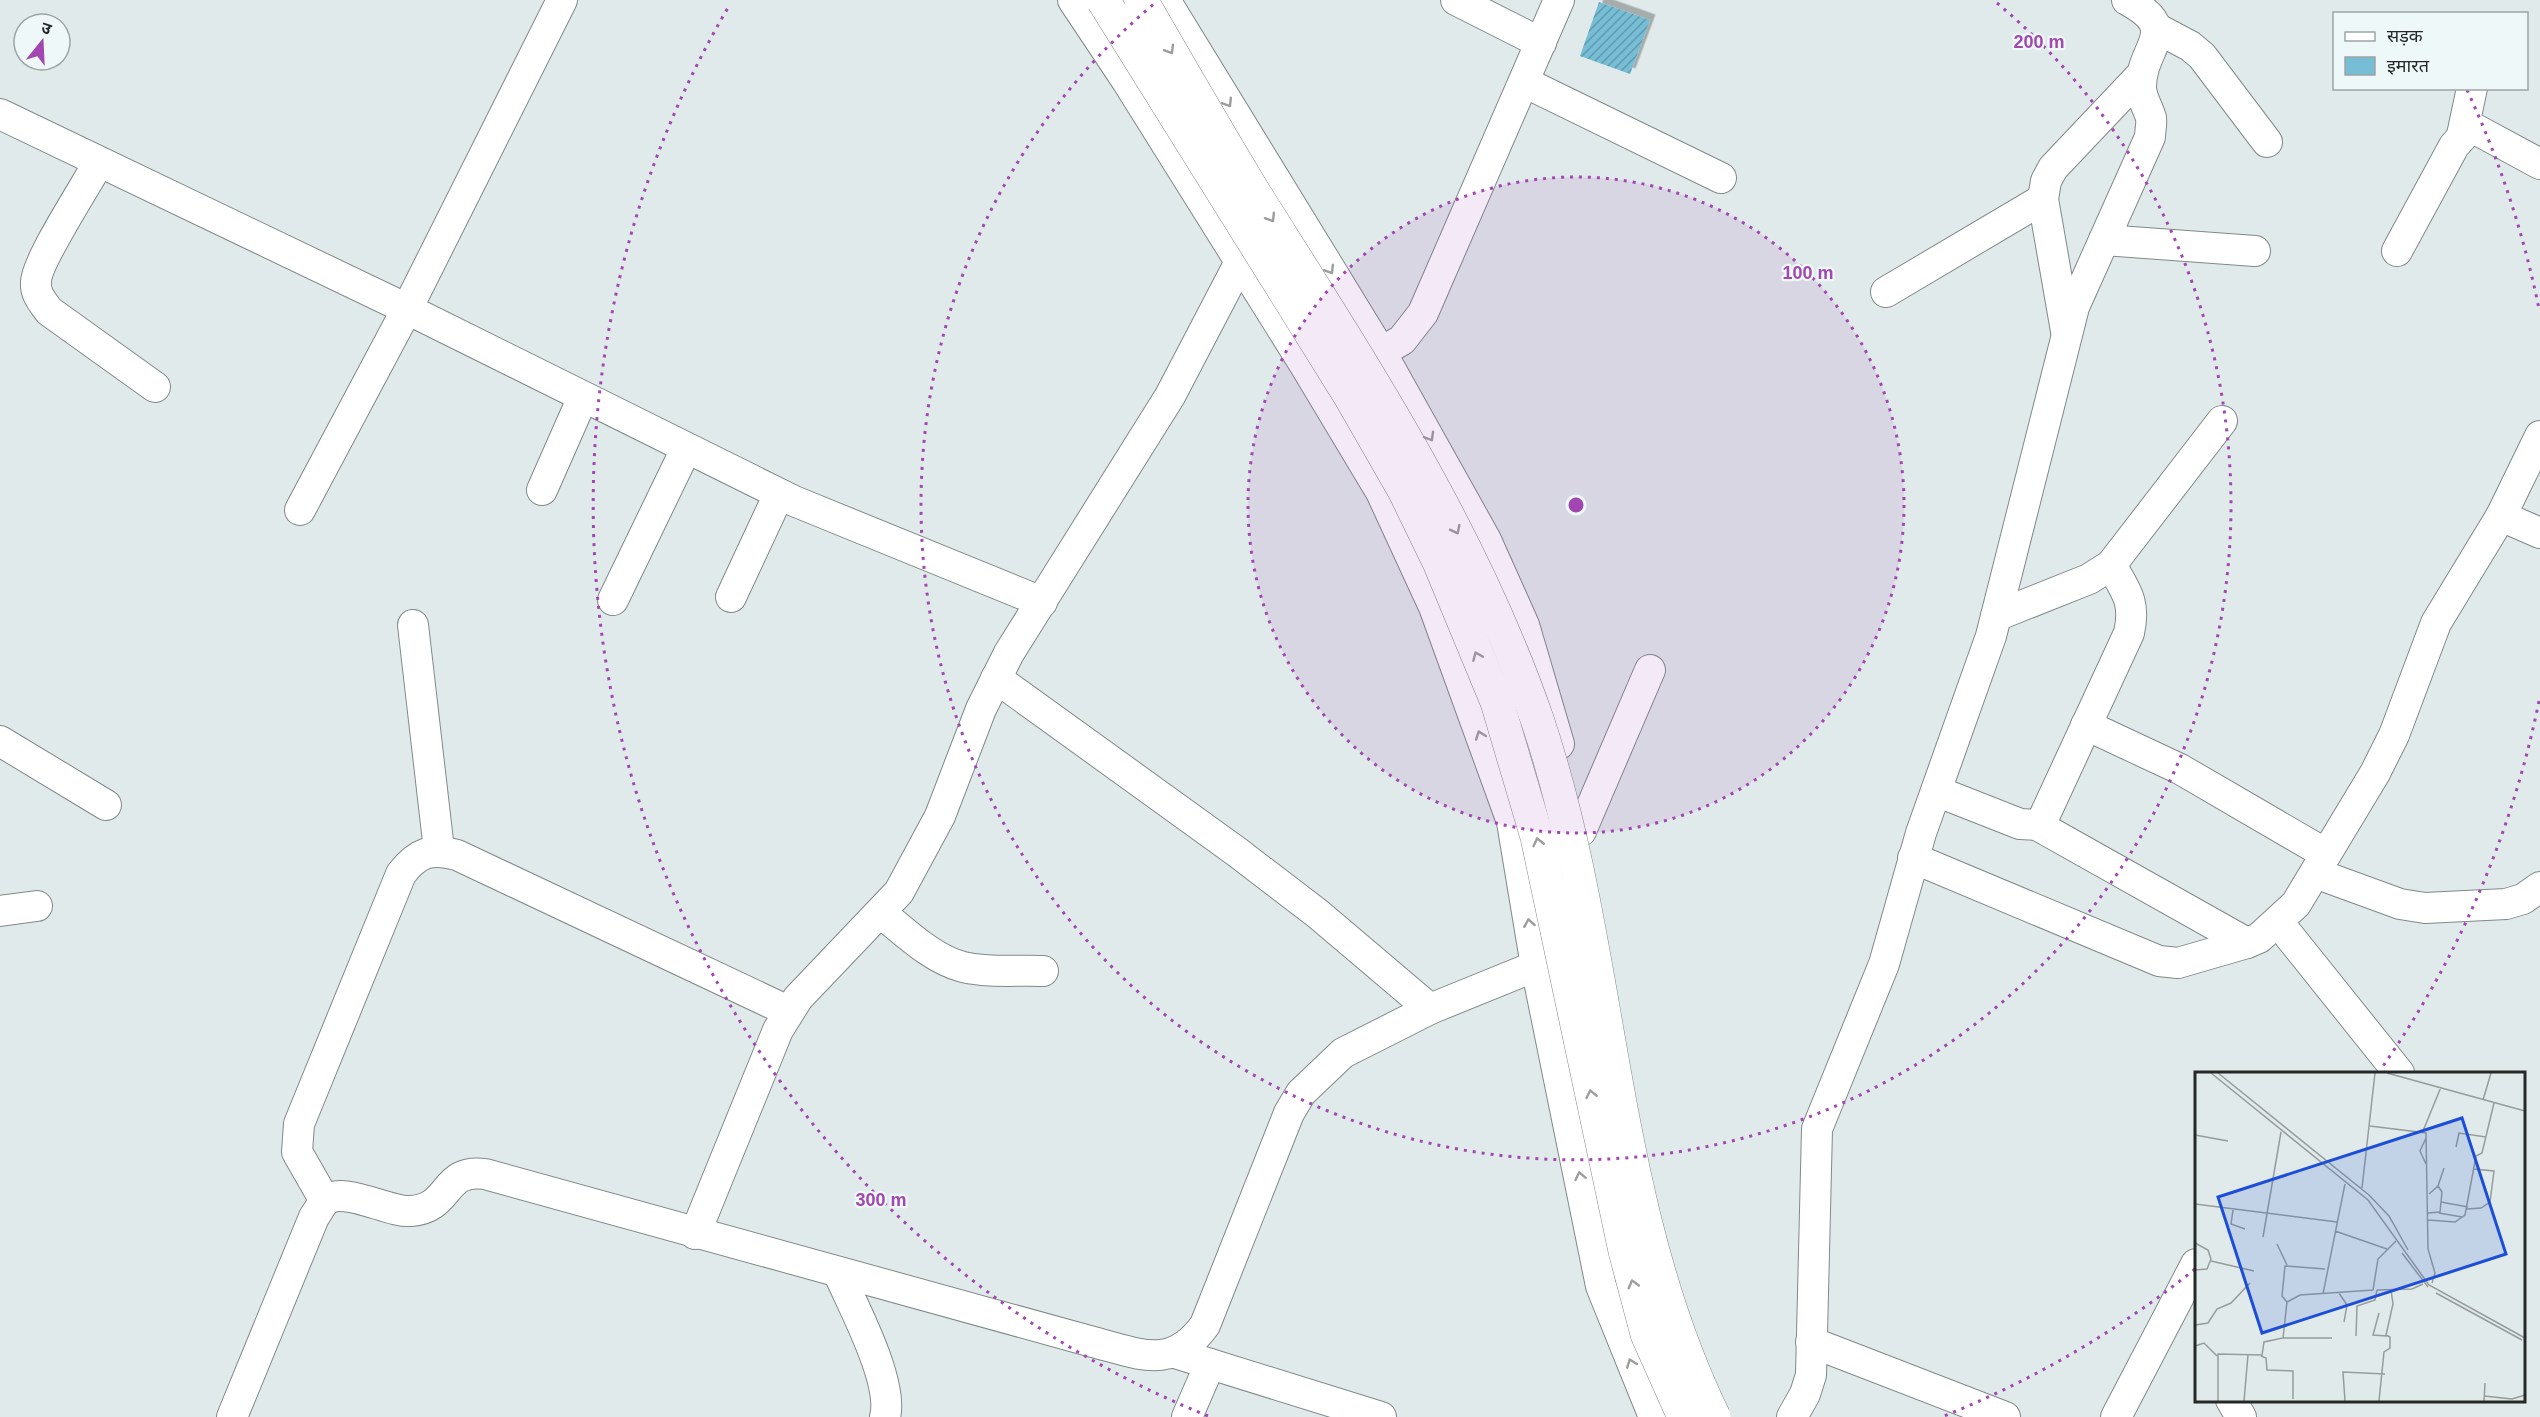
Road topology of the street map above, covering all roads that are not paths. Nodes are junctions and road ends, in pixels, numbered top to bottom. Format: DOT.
graph roads {
  1 [pos="562,0"];
  2 [pos="1073,0"];
  3 [pos="1103,0"];
  4 [pos="1141,0"];
  5 [pos="1165,0"];
  6 [pos="1456,0"];
  7 [pos="1559,0"];
  8 [pos="2134,2"];
  9 [pos="2158,29"];
  10 [pos="1541,43"];
  11 [pos="2142,74"];
  12 [pos="1524,82"];
  13 [pos="2472,90"];
  14 [pos="0,114"];
  15 [pos="2462,135"];
  16 [pos="2267,142"];
  17 [pos="99,162"];
  18 [pos="2540,164"];
  19 [pos="1721,178"];
  20 [pos="2043,199"];
  21 [pos="2104,240"];
  22 [pos="2254,251"];
  23 [pos="2397,251"];
  24 [pos="1239,262"];
  25 [pos="1886,292"];
  26 [pos="407,309"];
  27 [pos="2066,332"];
  28 [pos="1381,352"];
  29 [pos="155,387"];
  30 [pos="583,397"];
  31 [pos="2222,421"];
  32 [pos="2540,436"];
  33 [pos="686,449"];
  34 [pos="542,490"];
  35 [pos="779,494"];
  36 [pos="300,510"];
  37 [pos="2501,516"];
  38 [pos="2540,533"];
  39 [pos="2111,565"];
  40 [pos="731,597"];
  41 [pos="613,600"];
  42 [pos="1042,602"];
  43 [pos="1996,616"];
  44 [pos="413,626"];
  45 [pos="1650,670"];
  46 [pos="996,678"];
  47 [pos="2086,725"];
  48 [pos="0,741"];
  49 [pos="1935,794"];
  50 [pos="106,805"];
  51 [pos="2037,825"];
  52 [pos="1581,831"];
  53 [pos="1917,846"];
  54 [pos="439,850"];
  55 [pos="2320,863"];
  56 [pos="2540,887"];
  57 [pos="38,906"];
  58 [pos="0,911"];
  59 [pos="881,913"];
  60 [pos="2278,922"];
  61 [pos="1600,929"];
  62 [pos="2247,943"];
  63 [pos="1536,966"];
  64 [pos="1043,971"];
  65 [pos="1430,1010"];
  66 [pos="788,1011"];
  67 [pos="2398,1072"];
  68 [pos="325,1201"];
  69 [pos="695,1234"];
  70 [pos="2195,1266"];
  71 [pos="838,1272"];
  72 [pos="1811,1342"];
  73 [pos="1175,1353"];
  74 [pos="1210,1364"];
  75 [pos="2232,1402"];
  76 [pos="1344,1412"];
  77 [pos="232,1417"];
  78 [pos="885,1417"];
  79 [pos="1187,1417"];
  80 [pos="1381,1417"];
  81 [pos="1654,1417"];
  82 [pos="1684,1417"];
  83 [pos="1714,1417"];
  84 [pos="1731,1417"];
  85 [pos="1791,1417"];
  86 [pos="2005,1417"];
  87 [pos="2116,1417"];
  88 [pos="2241,1417"];
  1 -- 26 [label="street"];
  2 -- 24 [label="street"];
  82 -- 3 [label="highway, one-way, bridge"];
  4 -- 83 [label="highway, one-way, bridge"];
  5 -- 28 [label="street, one-way"];
  6 -- 10 [label="street"];
  7 -- 10 [label="street"];
  8 -- 9 [label="street"];
  9 -- 11 [label="street"];
  9 -- 16 [label="street"];
  10 -- 12 [label="street"];
  11 -- 20 [label="street"];
  11 -- 21 [label="street"];
  12 -- 19 [label="street"];
  12 -- 28 [label="street"];
  13 -- 15 [label="street"];
  14 -- 17 [label="street"];
  15 -- 18 [label="street"];
  15 -- 23 [label="street"];
  17 -- 26 [label="street"];
  17 -- 29 [label="street"];
  20 -- 25 [label="street"];
  20 -- 27 [label="street"];
  21 -- 22 [label="street"];
  21 -- 27 [label="street"];
  24 -- 42 [label="street"];
  63 -- 24 [label="street, one-way"];
  26 -- 30 [label="street"];
  26 -- 36 [label="street"];
  27 -- 43 [label="street"];
  28 -- 52 [label="street, one-way"];
  30 -- 33 [label="street"];
  30 -- 34 [label="street"];
  31 -- 39 [label="street"];
  32 -- 37 [label="street"];
  33 -- 35 [label="street"];
  33 -- 41 [label="street"];
  35 -- 40 [label="street"];
  35 -- 42 [label="street"];
  37 -- 38 [label="street"];
  37 -- 55 [label="street"];
  39 -- 43 [label="street"];
  39 -- 47 [label="street"];
  42 -- 46 [label="street"];
  43 -- 49 [label="street"];
  44 -- 54 [label="street"];
  45 -- 52 [label="street"];
  46 -- 59 [label="street"];
  46 -- 65 [label="street"];
  47 -- 51 [label="street"];
  47 -- 55 [label="street"];
  48 -- 50 [label="street"];
  49 -- 51 [label="street"];
  49 -- 53 [label="street"];
  51 -- 62 [label="street"];
  52 -- 61 [label="street"];
  53 -- 62 [label="street"];
  53 -- 72 [label="street"];
  54 -- 66 [label="street"];
  54 -- 68 [label="street"];
  55 -- 56 [label="street"];
  55 -- 60 [label="street"];
  57 -- 58 [label="street"];
  59 -- 64 [label="street"];
  59 -- 66 [label="street"];
  60 -- 62 [label="street"];
  60 -- 67 [label="street"];
  61 -- 63 [label="street"];
  61 -- 84 [label="street"];
  63 -- 65 [label="street"];
  81 -- 63 [label="street, one-way"];
  65 -- 73 [label="street"];
  66 -- 69 [label="street"];
  68 -- 69 [label="street"];
  68 -- 77 [label="street"];
  69 -- 71 [label="street"];
  70 -- 87 [label="street"];
  71 -- 73 [label="street"];
  71 -- 78 [label="street"];
  72 -- 85 [label="street"];
  72 -- 86 [label="street"];
  73 -- 74 [label="street"];
  74 -- 76 [label="street"];
  74 -- 79 [label="street"];
  75 -- 88 [label="street"];
  76 -- 80 [label="street"];
}
